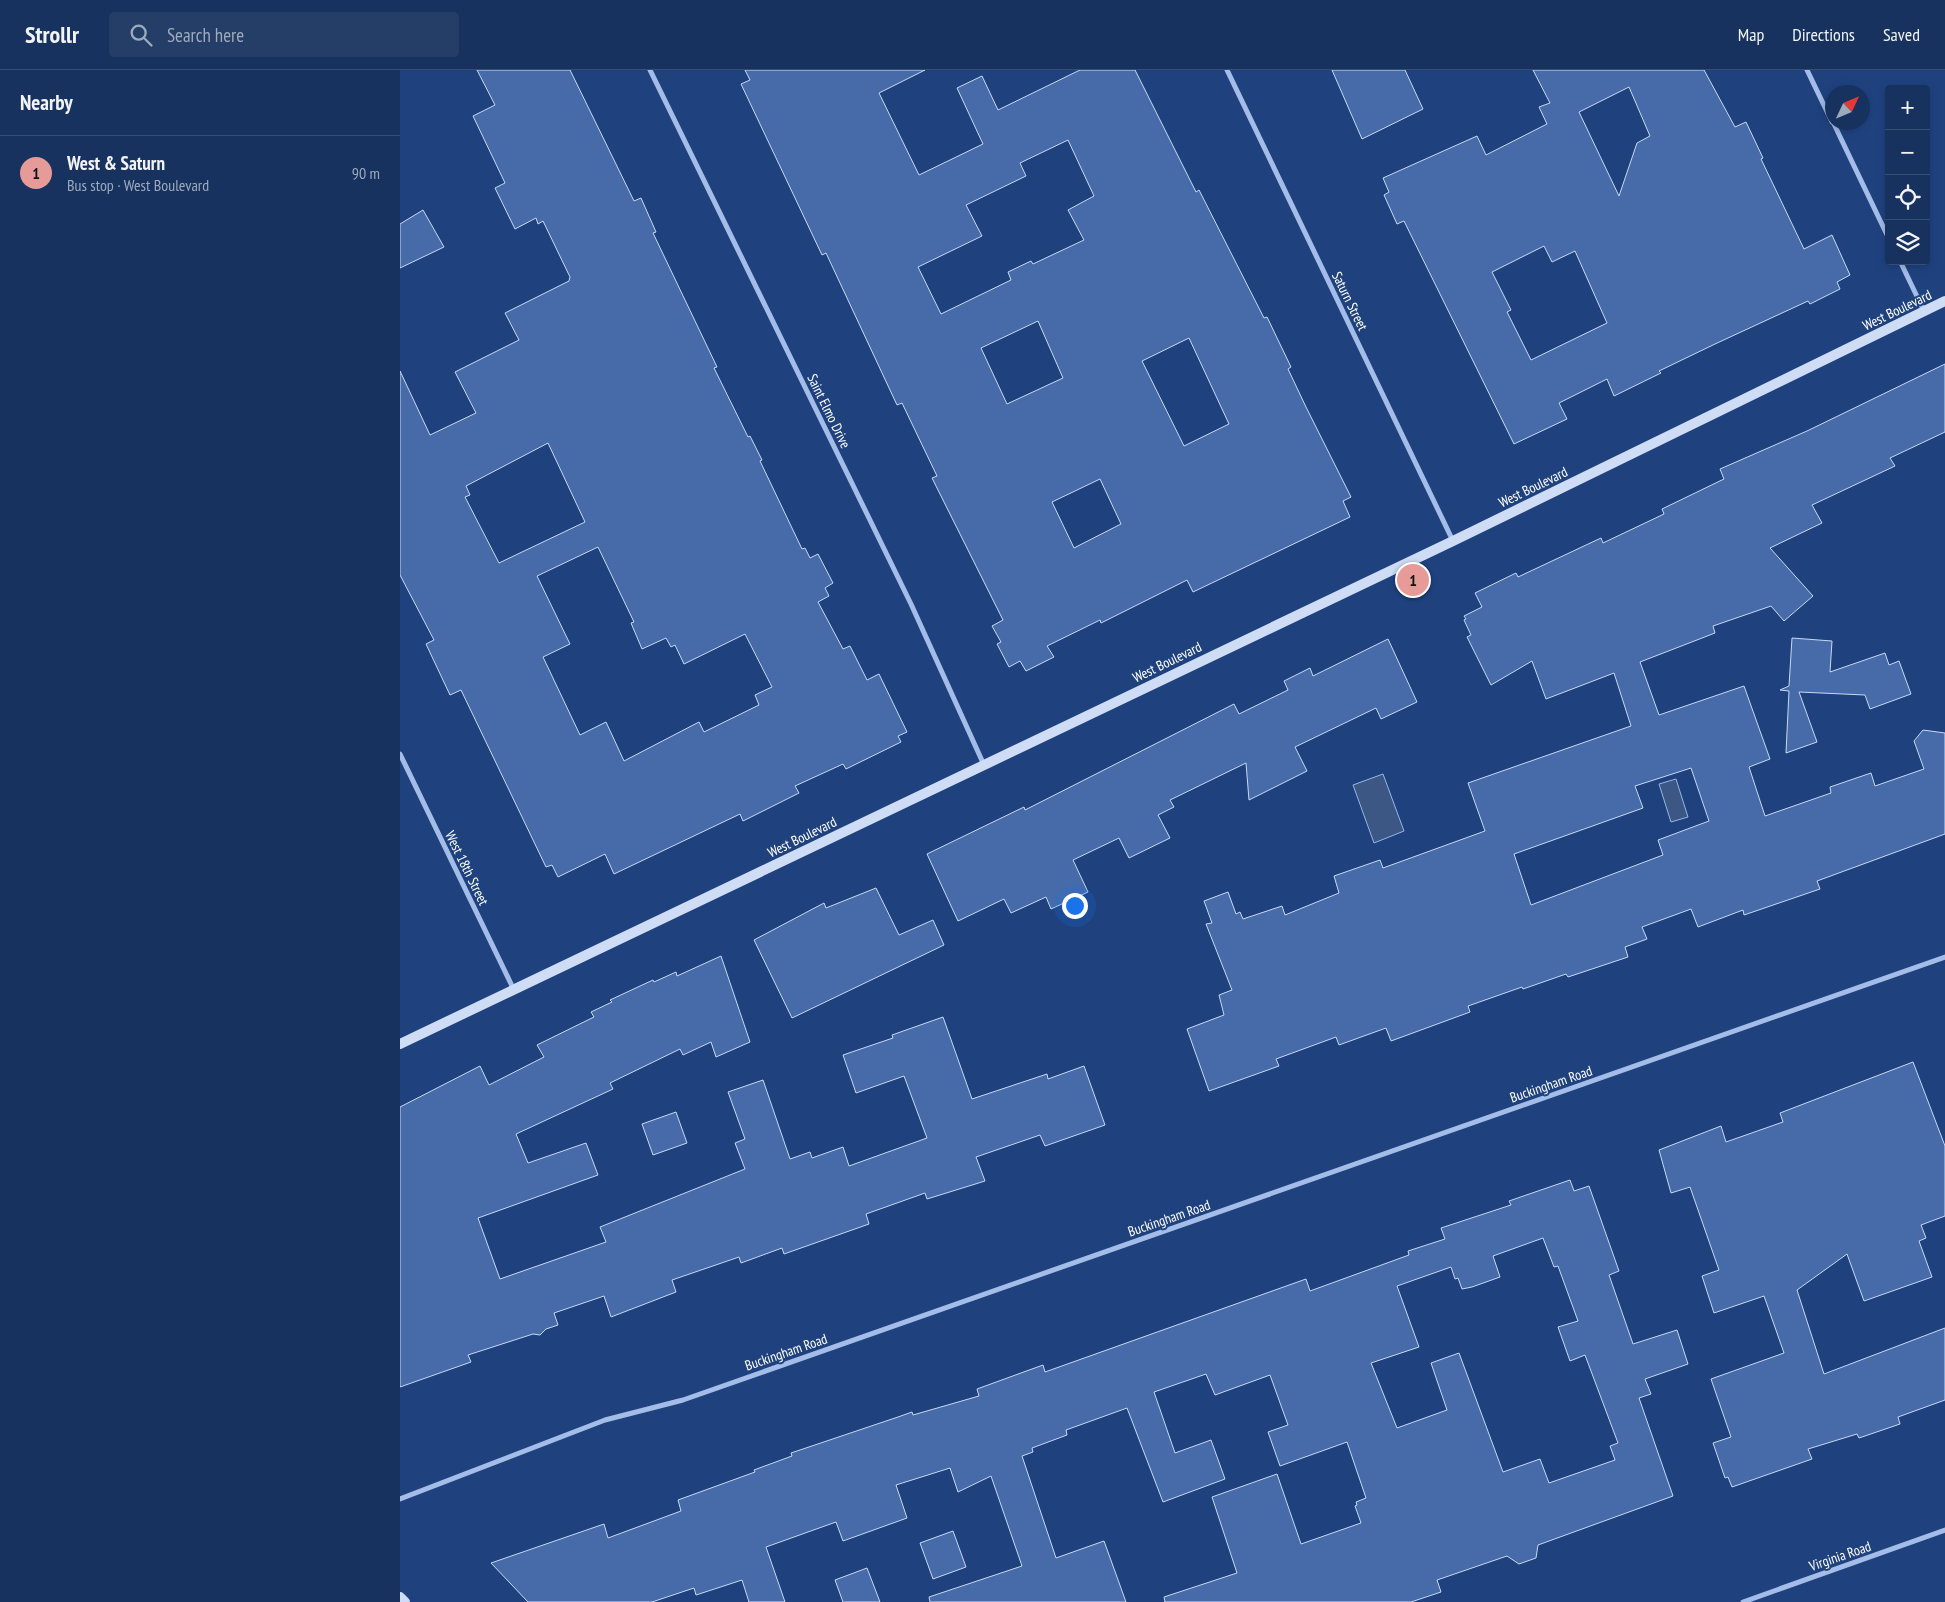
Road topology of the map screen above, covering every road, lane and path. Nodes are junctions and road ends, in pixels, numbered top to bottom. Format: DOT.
graph roads {
  1 [pos="650,70"];
  2 [pos="1227,70"];
  3 [pos="1807,70"];
  4 [pos="1825,106"];
  5 [pos="1837,130"];
  6 [pos="1885,231"];
  7 [pos="1902,265"];
  8 [pos="1945,301"];
  9 [pos="1924,311"];
  10 [pos="1453,541"];
  11 [pos="400,754"];
  12 [pos="984,765"];
  13 [pos="1945,957"];
  14 [pos="515,991"];
  15 [pos="400,1044"];
  16 [pos="400,1499"];
  17 [pos="1945,1530"];
  18 [pos="400,1597"];
  19 [pos="405,1602"];
  20 [pos="1742,1602"];
  1 -- 12 [label="street, Saint Elmo Drive"];
  2 -- 10 [label="street, Saturn Street"];
  3 -- 4 [label="street"];
  5 -- 6 [label="street"];
  7 -- 9 [label="street"];
  8 -- 9 [label="street, West Boulevard"];
  9 -- 10 [label="street, West Boulevard"];
  10 -- 12 [label="street, West Boulevard"];
  11 -- 14 [label="street, West 18th Street"];
  12 -- 14 [label="street, West Boulevard"];
  13 -- 16 [label="street, Buckingham Road"];
  14 -- 15 [label="street, West Boulevard"];
  17 -- 20 [label="street, Virginia Road"];
  18 -- 19 [label="street"];
}
